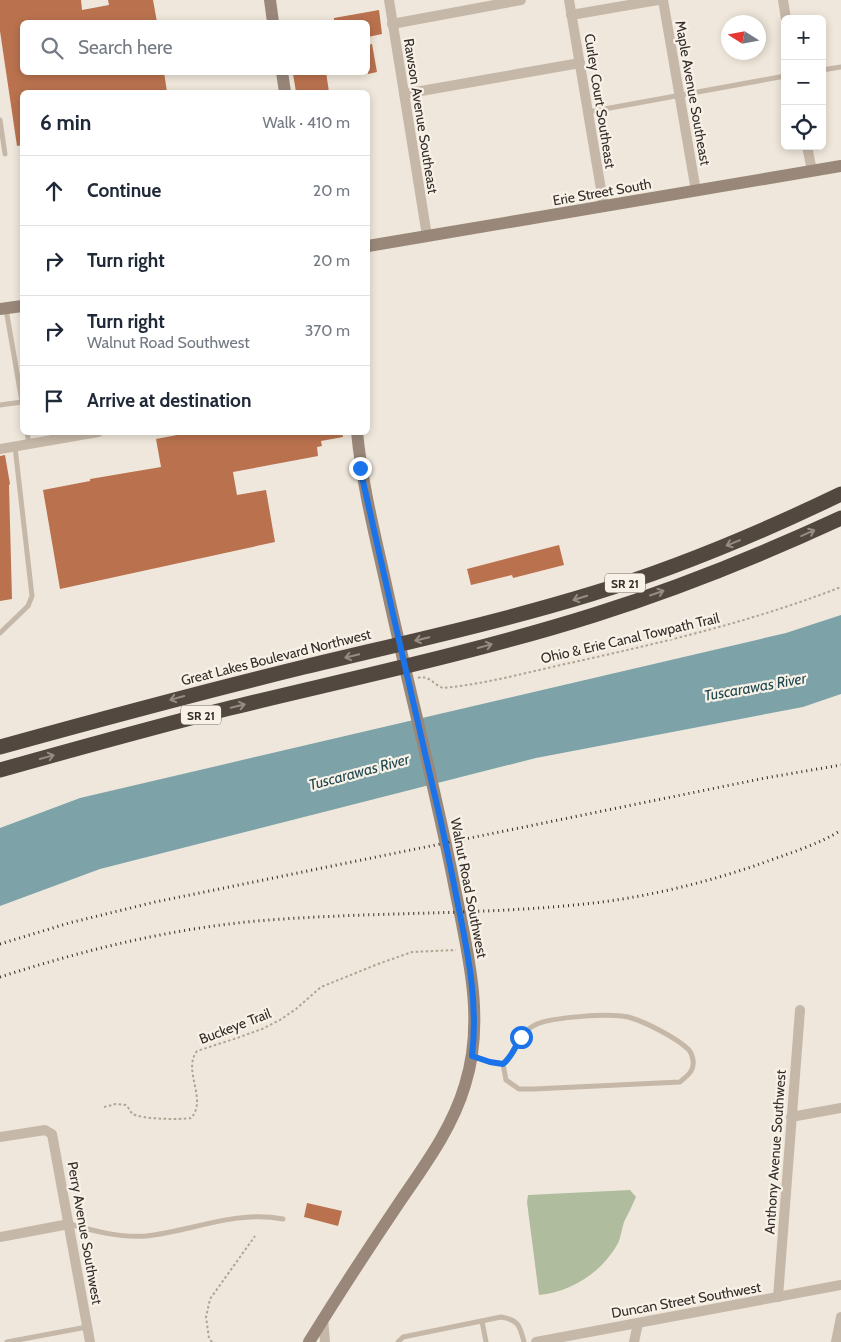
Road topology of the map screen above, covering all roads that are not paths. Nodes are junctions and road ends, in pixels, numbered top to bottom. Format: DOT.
graph roads {
  1 [pos="270,0"];
  2 [pos="389,0"];
  3 [pos="521,0"];
  4 [pos="569,0"];
  5 [pos="658,0"];
  6 [pos="663,0"];
  7 [pos="783,0"];
  8 [pos="785,15"];
  9 [pos="572,16"];
  10 [pos="273,20"];
  11 [pos="392,24"];
  12 [pos="580,62"];
  13 [pos="841,67"];
  14 [pos="826,69"];
  15 [pos="282,75"];
  16 [pos="781,77"];
  17 [pos="285,90"];
  18 [pos="404,94"];
  19 [pos="680,95"];
  20 [pos="588,112"];
  21 [pos="0,120"];
  22 [pos="808,150"];
  23 [pos="5,154"];
  24 [pos="841,166"];
  25 [pos="812,171"];
  26 [pos="696,191"];
  27 [pos="604,207"];
  28 [pos="427,236"];
  29 [pos="370,246"];
  30 [pos="20,306"];
  31 [pos="3,309"];
  32 [pos="20,393"];
  33 [pos="20,403"];
  34 [pos="0,405"];
  35 [pos="27,435"];
  36 [pos="83,435"];
  37 [pos="357,435"];
  38 [pos="29,445"];
  39 [pos="15,447"];
  40 [pos="0,449"];
  41 [pos="841,484"];
  42 [pos="841,494"];
  43 [pos="841,518"];
  44 [pos="765,529"];
  45 [pos="0,633"];
  46 [pos="399,644"];
  47 [pos="404,666"];
  48 [pos="0,747"];
  49 [pos="0,770"];
  50 [pos="800,1010"];
  51 [pos="472,1056"];
  52 [pos="503,1064"];
  53 [pos="841,1108"];
  54 [pos="791,1117"];
  55 [pos="0,1137"];
  56 [pos="283,1219"];
  57 [pos="69,1224"];
  58 [pos="0,1237"];
  59 [pos="841,1285"];
  60 [pos="778,1297"];
  61 [pos="841,1317"];
  62 [pos="323,1318"];
  63 [pos="482,1321"];
  64 [pos="638,1323"];
  65 [pos="87,1328"];
  66 [pos="7,1342"];
  67 [pos="90,1342"];
  68 [pos="308,1342"];
  69 [pos="325,1342"];
  70 [pos="398,1342"];
  71 [pos="486,1342"];
  72 [pos="524,1342"];
  73 [pos="536,1342"];
  74 [pos="634,1342"];
  75 [pos="836,1342"];
  1 -- 10 [label="main road"];
  2 -- 11 [label="street, Rawson Avenue Southeast"];
  3 -- 11 [label="street"];
  4 -- 9 [label="street, Curley Court Southeast"];
  5 -- 9 [label="street"];
  6 -- 19 [label="street, Maple Avenue Southeast"];
  7 -- 8 [label="street"];
  9 -- 12 [label="street, Curley Court Southeast"];
  11 -- 18 [label="street, Rawson Avenue Southeast"];
  12 -- 18 [label="street"];
  12 -- 20 [label="street, Curley Court Southeast"];
  13 -- 14 [label="lane"];
  15 -- 17 [label="main road"];
  16 -- 19 [label="lane"];
  18 -- 28 [label="street, Rawson Avenue Southeast"];
  19 -- 20 [label="lane"];
  19 -- 26 [label="street, Maple Avenue Southeast"];
  20 -- 27 [label="street, Curley Court Southeast"];
  21 -- 23 [label="lane"];
  22 -- 25 [label="street"];
  24 -- 25 [label="main road, Erie Street South"];
  25 -- 26 [label="main road, Erie Street South"];
  26 -- 27 [label="main road, Erie Street South"];
  27 -- 28 [label="main road, Erie Street South"];
  28 -- 29 [label="main road, Erie Street South"];
  30 -- 31 [label="main road"];
  31 -- 32 [label="lane"];
  33 -- 34 [label="lane"];
  35 -- 38 [label="lane"];
  36 -- 38 [label="street"];
  37 -- 46 [label="main road, Walnut Road Southwest"];
  38 -- 39 [label="street"];
  39 -- 40 [label="street"];
  39 -- 45 [label="lane"];
  41 -- 44 [label="highway"];
  42 -- 44 [label="highway, Great Lakes Boulevard Northwest / SR 21"];
  47 -- 43 [label="highway, SR 21, one-way"];
  44 -- 46 [label="highway, Great Lakes Boulevard Northwest / SR 21, one-way"];
  46 -- 47 [label="main road, Walnut Road Southwest"];
  46 -- 48 [label="highway, Great Lakes Boulevard Northwest / SR 21, one-way"];
  49 -- 47 [label="highway, SR 21, one-way"];
  47 -- 51 [label="main road, Walnut Road Southwest"];
  50 -- 54 [label="street, Anthony Avenue Southwest"];
  51 -- 52 [label="lane"];
  51 -- 62 [label="main road, Walnut Road Southwest"];
  52 -- 52 [label="lane"];
  53 -- 54 [label="street"];
  54 -- 60 [label="street, Anthony Avenue Southwest"];
  55 -- 57 [label="street, Perry Avenue Southwest"];
  56 -- 57 [label="lane"];
  57 -- 58 [label="street"];
  57 -- 65 [label="street, Perry Avenue Southwest"];
  59 -- 60 [label="street, Duncan Street Southwest"];
  60 -- 64 [label="street, Duncan Street Southwest"];
  61 -- 75 [label="street"];
  62 -- 68 [label="main road, Walnut Road Southwest"];
  62 -- 69 [label="street"];
  63 -- 70 [label="lane"];
  63 -- 71 [label="lane"];
  63 -- 72 [label="lane"];
  64 -- 73 [label="street, Duncan Street Southwest"];
  64 -- 74 [label="street"];
  65 -- 66 [label="lane"];
  65 -- 67 [label="street, Perry Avenue Southwest"];
}
